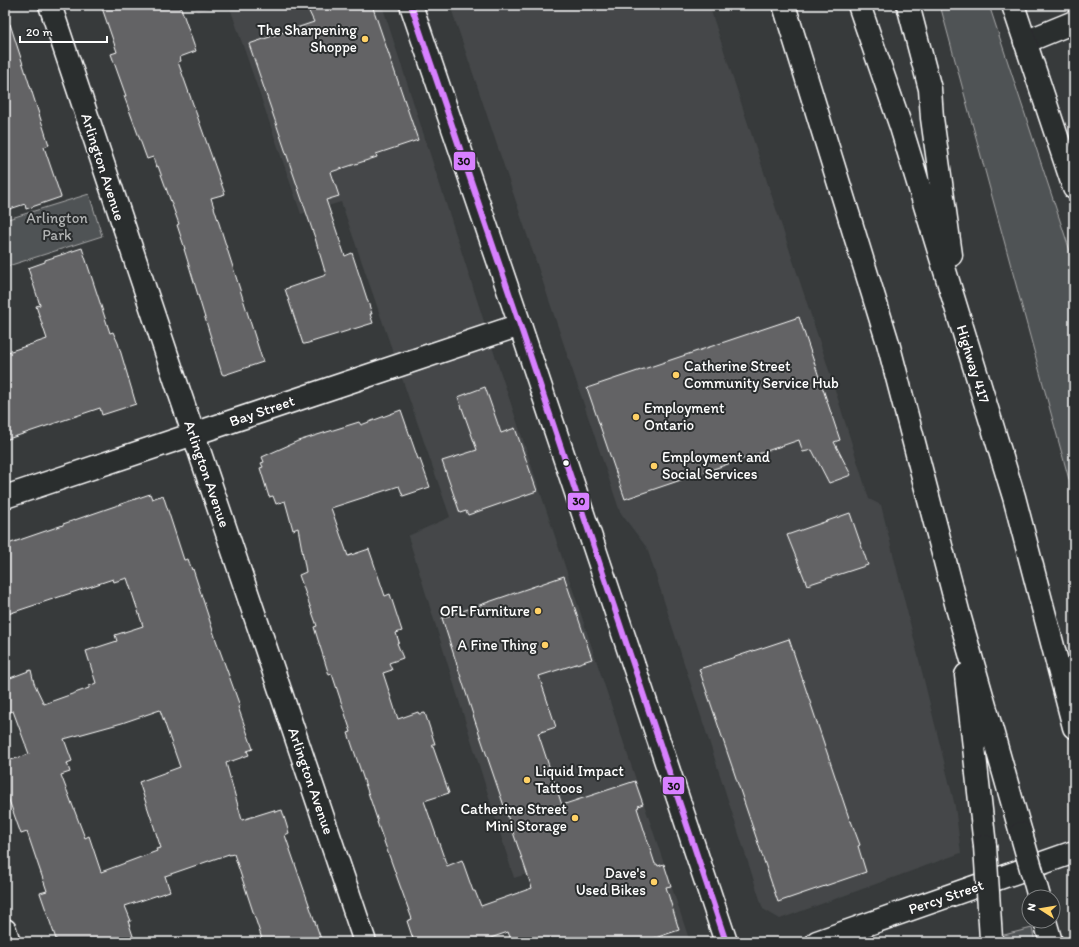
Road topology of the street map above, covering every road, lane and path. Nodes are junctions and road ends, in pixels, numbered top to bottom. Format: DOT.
graph roads {
  1 [pos="50,5"];
  2 [pos="411,5"];
  3 [pos="784,5"];
  4 [pos="859,5"];
  5 [pos="908,5"];
  6 [pos="1013,5"];
  7 [pos="1074,22"];
  8 [pos="1025,42"];
  9 [pos="1074,188"];
  10 [pos="960,321"];
  11 [pos="520,325"];
  12 [pos="193,434"];
  13 [pos="5,497"];
  14 [pos="958,611"];
  15 [pos="1074,727"];
  16 [pos="1074,852"];
  17 [pos="1037,889"];
  18 [pos="1047,929"];
  19 [pos="5,930"];
  20 [pos="992,941"];
  21 [pos="9,942"];
  22 [pos="365,942"];
  23 [pos="726,942"];
  24 [pos="817,942"];
  25 [pos="1051,942"];
  1 -- 12 [label="main road, Arlington Avenue"];
  2 -- 11 [label="main road"];
  3 -- 14 [label="main road"];
  4 -- 10 [label="main road, Highway 417"];
  5 -- 10 [label="main road"];
  6 -- 8 [label="main road"];
  7 -- 8 [label="main road"];
  8 -- 9 [label="main road"];
  10 -- 15 [label="main road, Highway 417"];
  11 -- 12 [label="main road, Bay Street"];
  11 -- 23 [label="main road"];
  12 -- 13 [label="main road, Bay Street"];
  12 -- 22 [label="main road, Arlington Avenue"];
  14 -- 17 [label="main road, bridge"];
  14 -- 20 [label="main road, bridge"];
  16 -- 24 [label="main road, Percy Street"];
  18 -- 25 [label="main road"];
  19 -- 21 [label="main road"];
}
